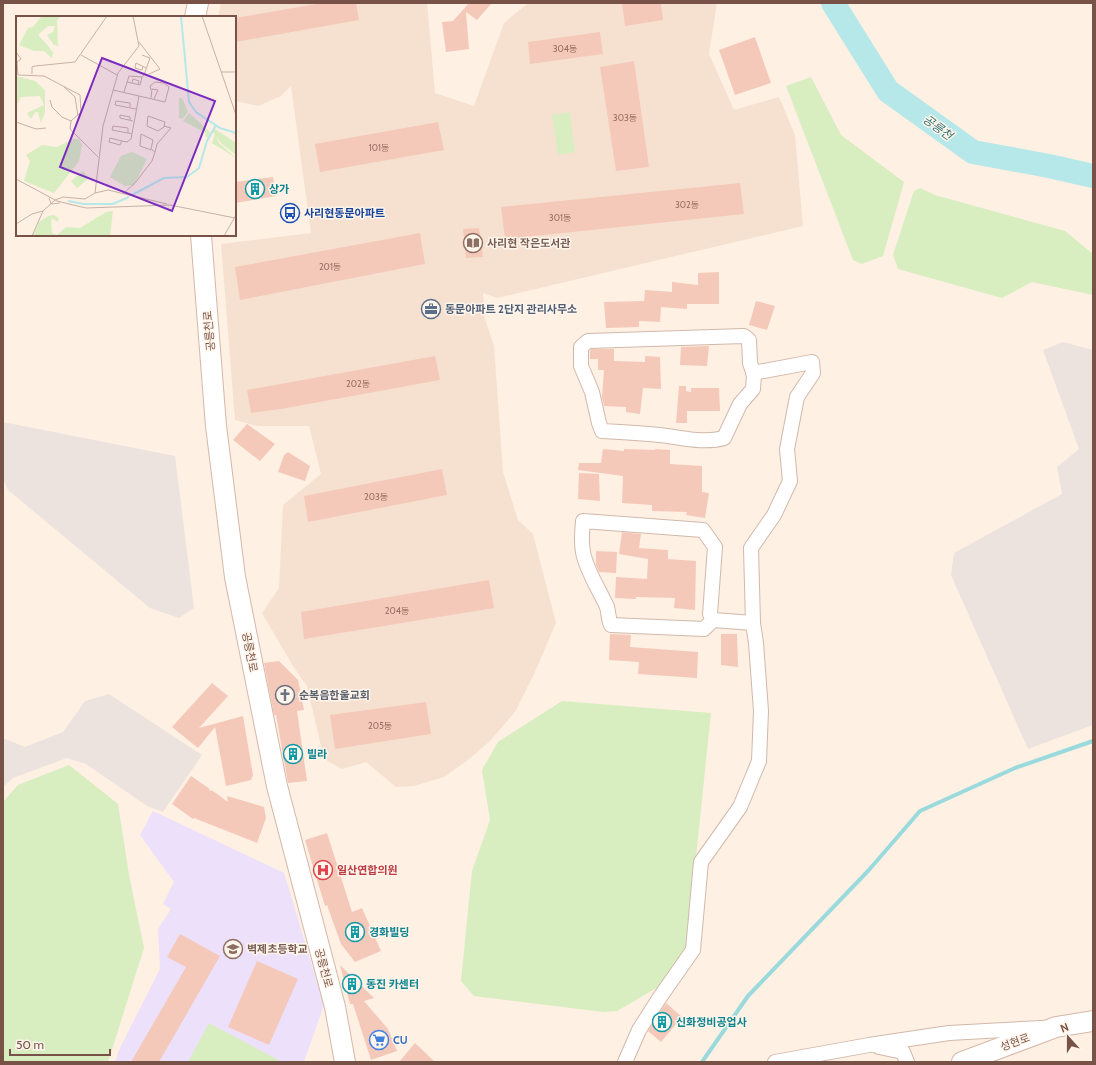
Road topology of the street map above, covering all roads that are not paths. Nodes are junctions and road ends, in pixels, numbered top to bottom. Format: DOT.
graph roads {
  1 [pos="198,3"];
  2 [pos="195,16"];
  3 [pos="201,236"];
  4 [pos="753,373"];
  5 [pos="712,620"];
  6 [pos="753,623"];
  7 [pos="1093,1021"];
  8 [pos="1056,1027"];
  9 [pos="869,1045"];
  10 [pos="345,1062"];
  11 [pos="624,1062"];
  12 [pos="775,1062"];
  13 [pos="907,1062"];
  14 [pos="962,1062"];
  1 -- 2 [label="street"];
  3 -- 10 [label="street, 공릉천로"];
  4 -- 4 [label="street"];
  4 -- 6 [label="street"];
  5 -- 5 [label="street"];
  5 -- 6 [label="street"];
  6 -- 11 [label="street"];
  7 -- 8 [label="street, 성현로"];
  8 -- 9 [label="street"];
  8 -- 14 [label="street, 성현로"];
  9 -- 12 [label="street"];
  9 -- 13 [label="street"];
}
